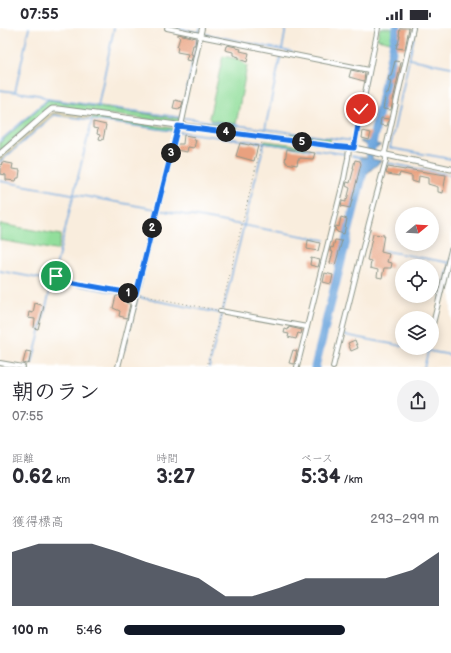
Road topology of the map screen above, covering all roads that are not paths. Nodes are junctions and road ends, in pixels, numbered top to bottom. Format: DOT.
graph roads {
  1 [pos="166,28"];
  2 [pos="378,28"];
  3 [pos="413,28"];
  4 [pos="200,33"];
  5 [pos="369,70"];
  6 [pos="178,129"];
  7 [pos="351,148"];
  8 [pos="0,154"];
  9 [pos="386,155"];
  10 [pos="451,169"];
  11 [pos="451,250"];
  12 [pos="222,311"];
  13 [pos="436,311"];
  14 [pos="307,327"];
  15 [pos="0,363"];
  16 [pos="23,367"];
  17 [pos="118,367"];
  18 [pos="297,367"];
  19 [pos="333,367"];
  1 -- 4 [label="street"];
  2 -- 5 [label="street"];
  3 -- 9 [label="street"];
  4 -- 5 [label="street"];
  4 -- 6 [label="street"];
  5 -- 7 [label="street"];
  6 -- 7 [label="street"];
  6 -- 8 [label="street"];
  6 -- 17 [label="street"];
  7 -- 9 [label="street"];
  7 -- 14 [label="street"];
  9 -- 10 [label="street"];
  9 -- 19 [label="street"];
  11 -- 13 [label="street"];
  12 -- 14 [label="street"];
  14 -- 18 [label="street"];
  15 -- 16 [label="street"];
}
